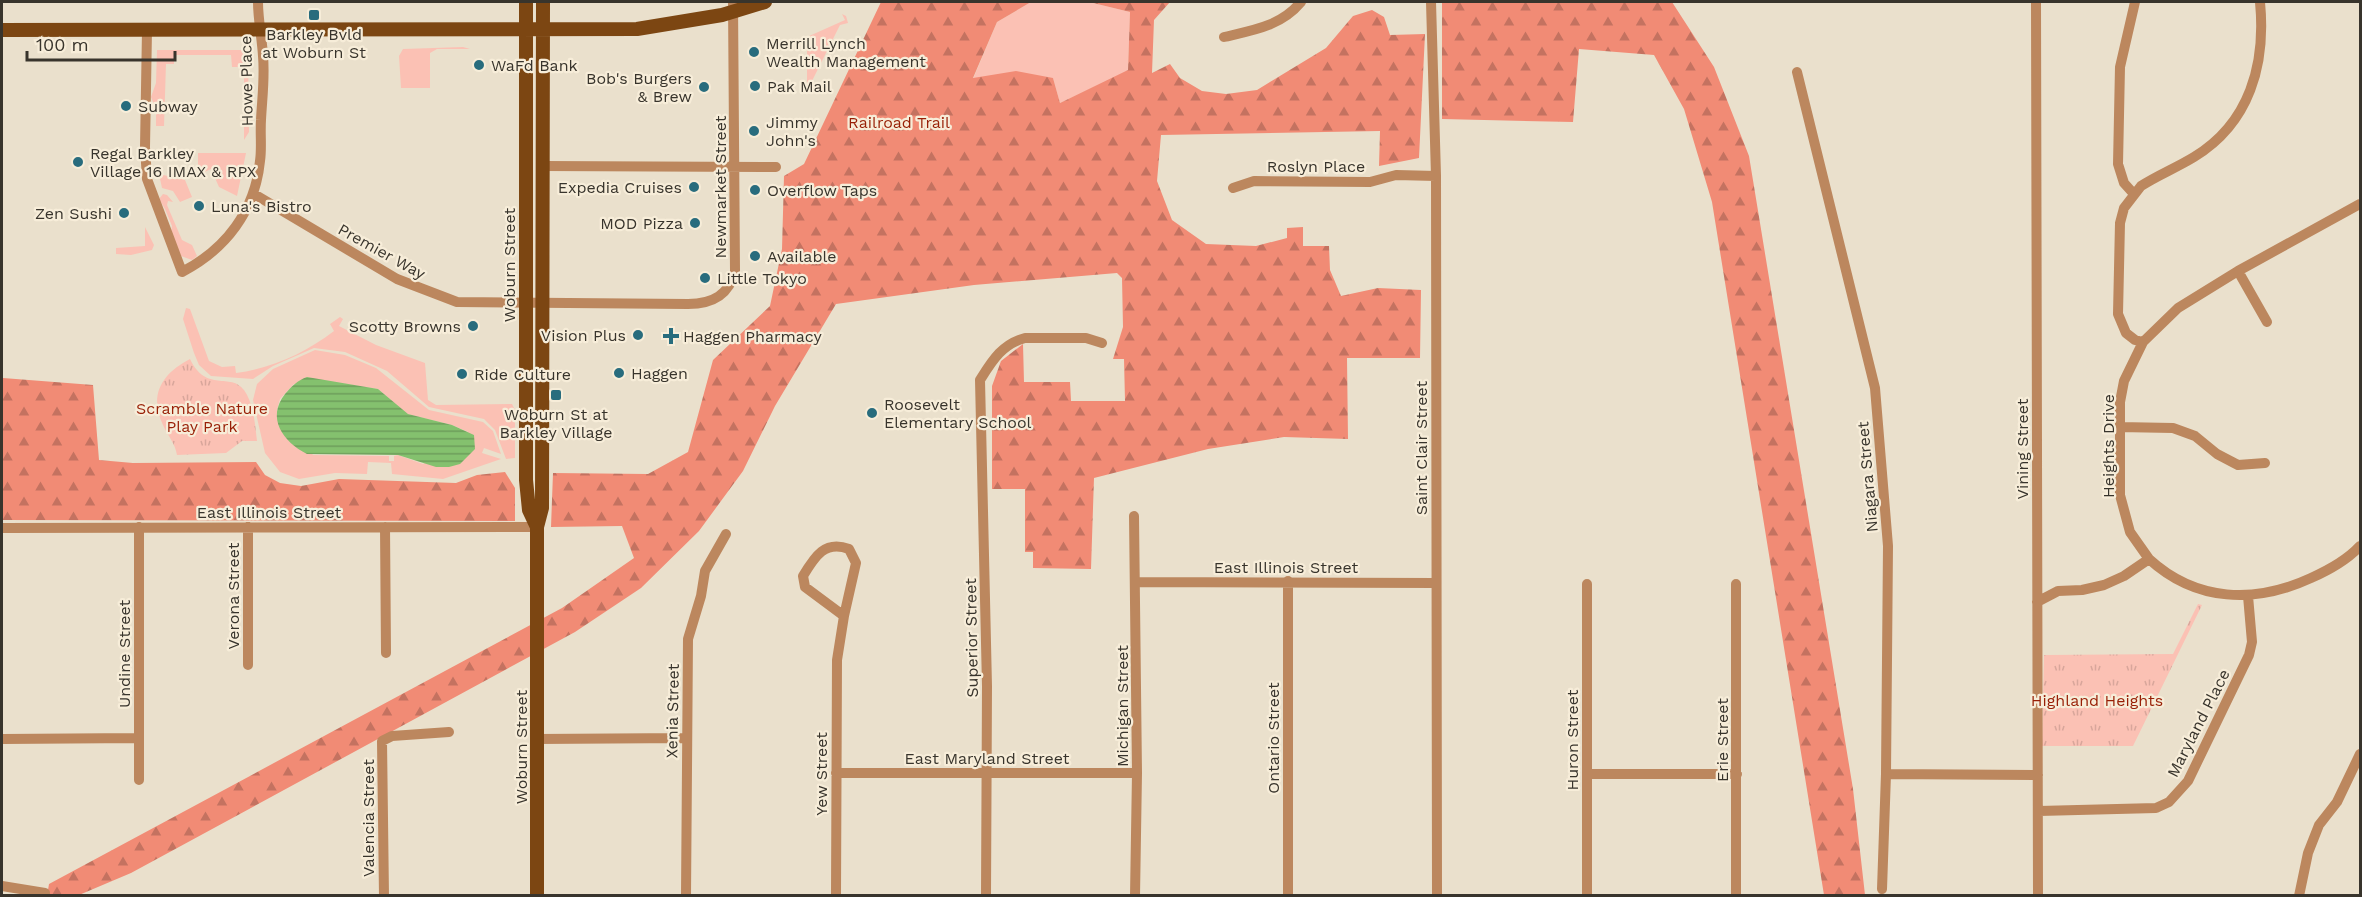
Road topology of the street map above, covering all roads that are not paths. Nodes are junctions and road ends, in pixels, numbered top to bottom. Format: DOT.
graph roads {
  1 [pos="258,2"];
  2 [pos="526,2"];
  3 [pos="543,2"];
  4 [pos="765,2"];
  5 [pos="1301,2"];
  6 [pos="1431,2"];
  7 [pos="2036,2"];
  8 [pos="2135,2"];
  9 [pos="2260,2"];
  10 [pos="734,7"];
  11 [pos="2,30"];
  12 [pos="147,30"];
  13 [pos="260,30"];
  14 [pos="526,30"];
  15 [pos="543,30"];
  16 [pos="1224,37"];
  17 [pos="1797,72"];
  18 [pos="543,166"];
  19 [pos="735,167"];
  20 [pos="776,167"];
  21 [pos="1436,176"];
  22 [pos="1233,188"];
  23 [pos="2133,193"];
  24 [pos="254,194"];
  25 [pos="2361,204"];
  26 [pos="2238,271"];
  27 [pos="526,304"];
  28 [pos="542,304"];
  29 [pos="2267,322"];
  30 [pos="2143,342"];
  31 [pos="1102,343"];
  32 [pos="2120,427"];
  33 [pos="2265,464"];
  34 [pos="1134,516"];
  35 [pos="248,527"];
  36 [pos="385,527"];
  37 [pos="537,527"];
  38 [pos="2,528"];
  39 [pos="139,528"];
  40 [pos="726,534"];
  41 [pos="2361,546"];
  42 [pos="2149,559"];
  43 [pos="1288,581"];
  44 [pos="1137,582"];
  45 [pos="1436,583"];
  46 [pos="1587,584"];
  47 [pos="1736,584"];
  48 [pos="2248,596"];
  49 [pos="2037,603"];
  50 [pos="844,616"];
  51 [pos="386,653"];
  52 [pos="248,665"];
  53 [pos="449,732"];
  54 [pos="139,738"];
  55 [pos="687,738"];
  56 [pos="2,739"];
  57 [pos="537,739"];
  58 [pos="2361,754"];
  59 [pos="836,773"];
  60 [pos="987,773"];
  61 [pos="1137,773"];
  62 [pos="1588,774"];
  63 [pos="1737,774"];
  64 [pos="1886,774"];
  65 [pos="2038,775"];
  66 [pos="139,780"];
  67 [pos="2039,811"];
  68 [pos="2,886"];
  69 [pos="1882,889"];
  70 [pos="45,894"];
  71 [pos="384,896"];
  72 [pos="537,896"];
  73 [pos="686,896"];
  74 [pos="836,896"];
  75 [pos="986,896"];
  76 [pos="1135,896"];
  77 [pos="1288,896"];
  78 [pos="1437,896"];
  79 [pos="1587,896"];
  80 [pos="1736,896"];
  81 [pos="2038,896"];
  82 [pos="2299,896"];
  1 -- 13 [label="street, Howe Place"];
  2 -- 14 [label="main road, Woburn Street"];
  3 -- 15 [label="main road, Woburn Street"];
  4 -- 10 [label="main road"];
  5 -- 16 [label="street"];
  6 -- 21 [label="street, Saint Clair Street"];
  7 -- 49 [label="street, Vining Street"];
  8 -- 23 [label="street"];
  9 -- 23 [label="street"];
  10 -- 15 [label="main road"];
  10 -- 19 [label="street, Newmarket Street"];
  11 -- 12 [label="main road"];
  12 -- 13 [label="main road"];
  12 -- 24 [label="street, Howe Place"];
  13 -- 14 [label="main road"];
  13 -- 24 [label="street, Howe Place"];
  14 -- 15 [label="main road"];
  14 -- 27 [label="main road, Woburn Street"];
  15 -- 18 [label="main road, Woburn Street"];
  17 -- 64 [label="street, Niagara Street"];
  18 -- 19 [label="street"];
  18 -- 28 [label="main road, Woburn Street"];
  19 -- 20 [label="street"];
  19 -- 28 [label="street, Newmarket Street"];
  21 -- 22 [label="street, Roslyn Place"];
  21 -- 45 [label="street, Saint Clair Street"];
  23 -- 30 [label="street"];
  24 -- 27 [label="street, Premier Way"];
  25 -- 26 [label="street, Heights Drive"];
  26 -- 29 [label="street"];
  26 -- 30 [label="street, Heights Drive"];
  27 -- 28 [label="street, Premier Way"];
  27 -- 37 [label="main road, Woburn Street"];
  28 -- 37 [label="main road, Woburn Street"];
  30 -- 32 [label="street, Heights Drive"];
  31 -- 60 [label="street, Superior Street"];
  32 -- 33 [label="street"];
  32 -- 42 [label="street, Heights Drive"];
  34 -- 44 [label="street, Michigan Street"];
  35 -- 36 [label="street, East Illinois Street"];
  35 -- 39 [label="street, East Illinois Street"];
  35 -- 52 [label="street, Verona Street"];
  36 -- 37 [label="street, East Illinois Street"];
  36 -- 51 [label="street"];
  37 -- 57 [label="main road, Woburn Street"];
  38 -- 39 [label="street, East Illinois Street"];
  39 -- 54 [label="street, Undine Street"];
  40 -- 55 [label="street, Xenia Street"];
  41 -- 48 [label="street, Heights Drive"];
  42 -- 48 [label="street, Heights Drive"];
  42 -- 49 [label="street"];
  43 -- 44 [label="street, East Illinois Street"];
  43 -- 45 [label="street, East Illinois Street"];
  43 -- 77 [label="street, Ontario Street"];
  44 -- 61 [label="street, Michigan Street"];
  45 -- 78 [label="street, Saint Clair Street"];
  46 -- 62 [label="street, Huron Street"];
  47 -- 63 [label="street, Erie Street"];
  48 -- 67 [label="street, Maryland Place"];
  49 -- 65 [label="street, Vining Street"];
  50 -- 50 [label="street"];
  50 -- 59 [label="street, Yew Street"];
  53 -- 71 [label="street, Valencia Street"];
  54 -- 56 [label="street"];
  54 -- 66 [label="street, Undine Street"];
  55 -- 57 [label="street"];
  55 -- 73 [label="street, Xenia Street"];
  57 -- 72 [label="main road, Woburn Street"];
  58 -- 82 [label="street"];
  59 -- 60 [label="street, East Maryland Street"];
  59 -- 74 [label="street, Yew Street"];
  60 -- 61 [label="street, East Maryland Street"];
  60 -- 75 [label="street, Superior Street"];
  61 -- 76 [label="street, Michigan Street"];
  62 -- 63 [label="street"];
  62 -- 79 [label="street, Huron Street"];
  63 -- 80 [label="street, Erie Street"];
  64 -- 65 [label="street"];
  64 -- 69 [label="street, Niagara Street"];
  65 -- 67 [label="street, Vining Street"];
  67 -- 81 [label="street, Vining Street"];
  68 -- 70 [label="street"];
}
